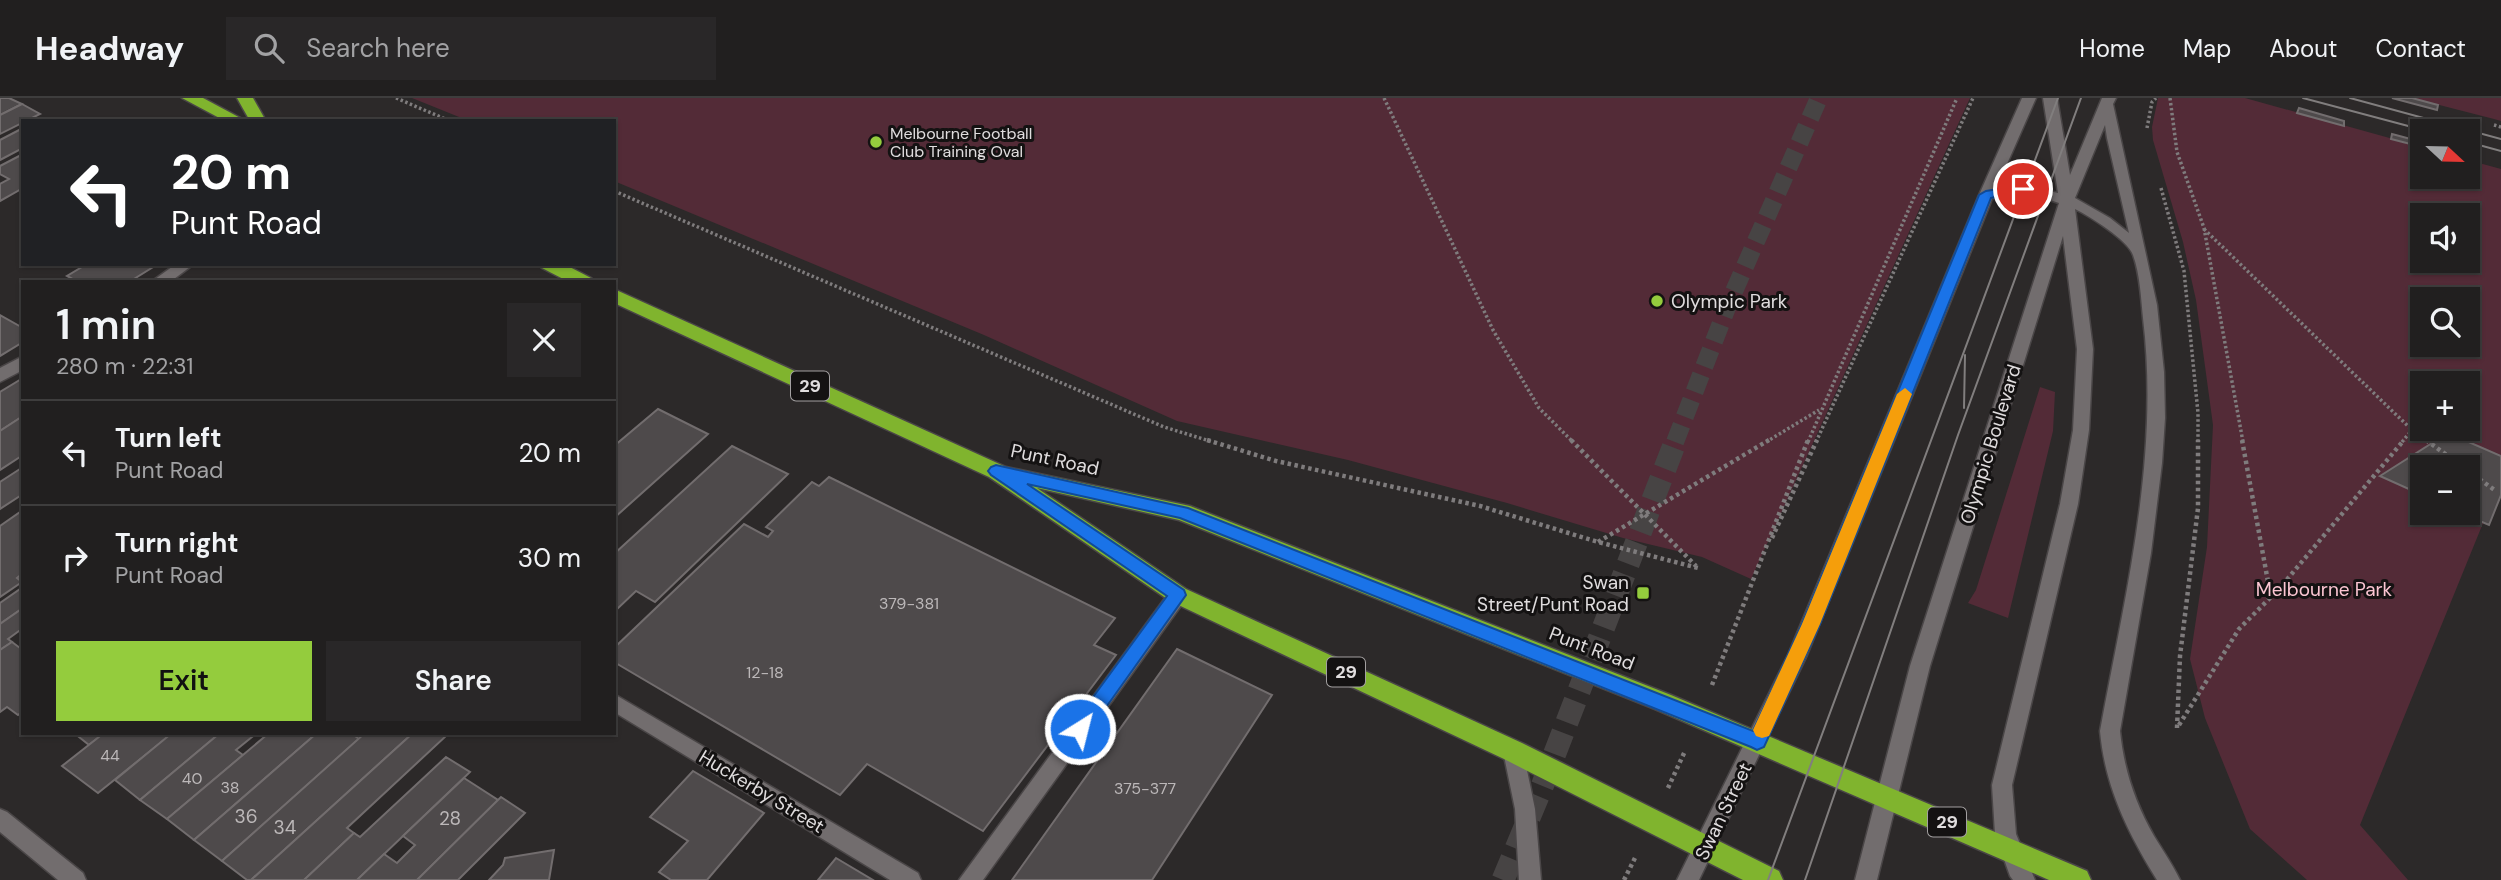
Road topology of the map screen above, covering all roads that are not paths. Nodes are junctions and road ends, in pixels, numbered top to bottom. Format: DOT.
graph roads {
  1 [pos="190,98"];
  2 [pos="245,98"];
  3 [pos="2029,98"];
  4 [pos="2050,98"];
  5 [pos="2108,102"];
  6 [pos="234,119"];
  7 [pos="257,119"];
  8 [pos="1986,195"];
  9 [pos="2067,201"];
  10 [pos="2140,250"];
  11 [pos="184,266"];
  12 [pos="552,266"];
  13 [pos="161,280"];
  14 [pos="581,280"];
  15 [pos="616,296"];
  16 [pos="21,363"];
  17 [pos="0,376"];
  18 [pos="996,471"];
  19 [pos="1178,595"];
  20 [pos="616,703"];
  21 [pos="1757,741"];
  22 [pos="1513,751"];
  23 [pos="1886,796"];
  24 [pos="0,819"];
  25 [pos="1705,848"];
  26 [pos="2008,848"];
  27 [pos="75,880"];
  28 [pos="910,880"];
  29 [pos="970,880"];
  30 [pos="1530,880"];
  31 [pos="1688,880"];
  32 [pos="1770,880"];
  33 [pos="1866,880"];
  34 [pos="2024,880"];
  35 [pos="2078,880"];
  36 [pos="2169,880"];
  1 -- 6 [label="highway"];
  2 -- 7 [label="highway"];
  3 -- 8 [label="main road"];
  4 -- 9 [label="main road"];
  5 -- 9 [label="main road, Olympic Boulevard"];
  5 -- 10 [label="main road"];
  8 -- 9 [label="main road"];
  8 -- 21 [label="main road"];
  9 -- 10 [label="main road"];
  9 -- 23 [label="main road, Olympic Boulevard"];
  9 -- 26 [label="main road"];
  10 -- 36 [label="main road"];
  11 -- 13 [label="main road"];
  12 -- 14 [label="highway"];
  15 -- 18 [label="highway, Punt Road / 29"];
  16 -- 17 [label="main road"];
  18 -- 19 [label="highway, Punt Road / 29"];
  18 -- 21 [label="highway, Punt Road / 29"];
  19 -- 22 [label="highway, Punt Road / 29"];
  19 -- 29 [label="main road"];
  20 -- 28 [label="main road, Huckerby Street"];
  21 -- 23 [label="highway, Punt Road / 29"];
  21 -- 25 [label="main road, Swan Street"];
  22 -- 25 [label="highway, Punt Road / 29"];
  22 -- 30 [label="main road"];
  23 -- 26 [label="highway, Punt Road / 29"];
  23 -- 33 [label="main road"];
  24 -- 27 [label="main road"];
  25 -- 31 [label="main road, Swan Street"];
  25 -- 32 [label="highway, Punt Road / 29"];
  26 -- 34 [label="main road"];
  26 -- 35 [label="highway, Punt Road / 29"];
}
